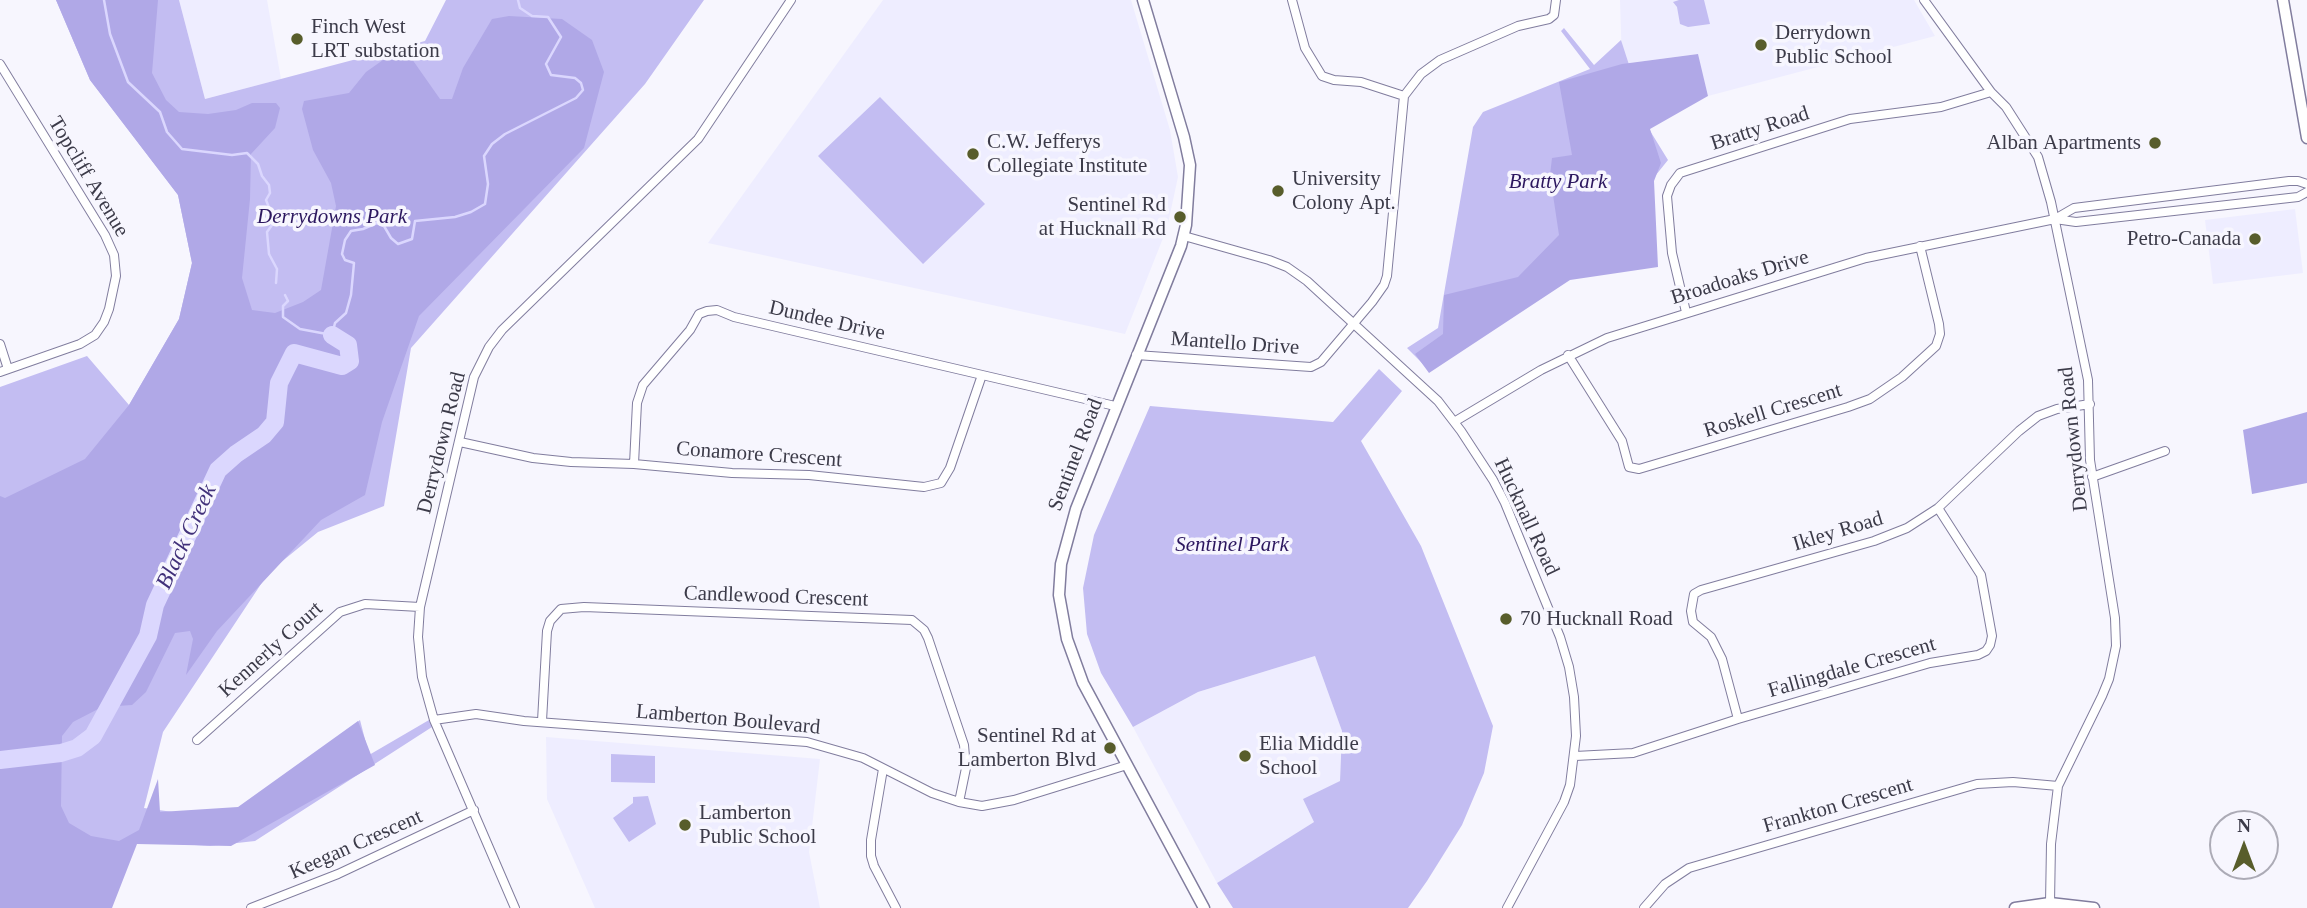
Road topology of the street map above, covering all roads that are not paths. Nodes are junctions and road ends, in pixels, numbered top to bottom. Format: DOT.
graph roads {
  1 [pos="791,0"];
  2 [pos="1143,0"];
  3 [pos="1292,0"];
  4 [pos="1556,0"];
  5 [pos="1924,0"];
  6 [pos="2283,0"];
  7 [pos="1,69"];
  8 [pos="2302,85"];
  9 [pos="1992,92"];
  10 [pos="1404,96"];
  11 [pos="2307,138"];
  12 [pos="2307,184"];
  13 [pos="2227,188"];
  14 [pos="2307,192"];
  15 [pos="2185,193"];
  16 [pos="2115,201"];
  17 [pos="2229,205"];
  18 [pos="2188,209"];
  19 [pos="2116,217"];
  20 [pos="2055,219"];
  21 [pos="1184,236"];
  22 [pos="1920,246"];
  23 [pos="1686,312"];
  24 [pos="1354,323"];
  25 [pos="0,344"];
  26 [pos="1136,355"];
  27 [pos="1568,355"];
  28 [pos="4,371"];
  29 [pos="982,375"];
  30 [pos="2090,404"];
  31 [pos="1115,406"];
  32 [pos="1454,422"];
  33 [pos="460,442"];
  34 [pos="2165,451"];
  35 [pos="634,464"];
  36 [pos="2092,477"];
  37 [pos="1938,508"];
  38 [pos="420,607"];
  39 [pos="1738,719"];
  40 [pos="434,720"];
  41 [pos="542,722"];
  42 [pos="197,740"];
  43 [pos="1575,756"];
  44 [pos="1127,765"];
  45 [pos="883,769"];
  46 [pos="2058,786"];
  47 [pos="959,802"];
  48 [pos="474,810"];
  49 [pos="2050,903"];
  50 [pos="251,908"];
  51 [pos="515,908"];
  52 [pos="896,908"];
  53 [pos="1205,908"];
  54 [pos="1507,908"];
  55 [pos="1644,908"];
  56 [pos="2015,908"];
  57 [pos="2094,908"];
  1 -- 33 [label="street, Derrydown Road"];
  2 -- 21 [label="street, Sentinel Road"];
  3 -- 10 [label="street"];
  4 -- 10 [label="street"];
  5 -- 9 [label="street, Derrydown Road"];
  6 -- 8 [label="street"];
  7 -- 28 [label="street, Topcliff Avenue"];
  8 -- 11 [label="street"];
  9 -- 20 [label="street, Derrydown Road"];
  9 -- 23 [label="street, Bratty Road"];
  10 -- 24 [label="street, Mantello Drive"];
  12 -- 13 [label="street, Broadoaks Drive"];
  13 -- 15 [label="street, Broadoaks Drive"];
  13 -- 17 [label="street"];
  14 -- 17 [label="street, Broadoaks Drive"];
  15 -- 16 [label="street, Broadoaks Drive"];
  15 -- 18 [label="street"];
  16 -- 19 [label="street"];
  16 -- 20 [label="street, Broadoaks Drive"];
  17 -- 18 [label="street, Broadoaks Drive"];
  18 -- 19 [label="street, Broadoaks Drive"];
  19 -- 20 [label="street, Broadoaks Drive"];
  20 -- 22 [label="street, Broadoaks Drive"];
  20 -- 30 [label="street, Derrydown Road"];
  21 -- 24 [label="street, Hucknall Road"];
  21 -- 26 [label="street, Sentinel Road"];
  22 -- 23 [label="street, Broadoaks Drive"];
  22 -- 27 [label="street, Roskell Crescent"];
  23 -- 27 [label="street, Broadoaks Drive"];
  24 -- 26 [label="street, Mantello Drive"];
  24 -- 32 [label="street, Hucknall Road"];
  25 -- 28 [label="street"];
  26 -- 31 [label="street, Sentinel Road"];
  27 -- 32 [label="street, Broadoaks Drive"];
  29 -- 31 [label="street, Dundee Drive"];
  29 -- 35 [label="street, Conamore Crescent"];
  29 -- 35 [label="street, Dundee Drive"];
  30 -- 36 [label="street, Derrydown Road"];
  30 -- 37 [label="street, Ikley Road"];
  31 -- 44 [label="street, Sentinel Road"];
  32 -- 43 [label="street, Hucknall Road"];
  33 -- 35 [label="street, Conamore Crescent"];
  33 -- 38 [label="street, Derrydown Road"];
  34 -- 36 [label="street"];
  36 -- 46 [label="street, Derrydown Road"];
  37 -- 39 [label="street, Ikley Road"];
  37 -- 39 [label="street, Fallingdale Crescent"];
  38 -- 40 [label="street, Derrydown Road"];
  38 -- 42 [label="street, Kennerly Court"];
  39 -- 43 [label="street, Fallingdale Crescent"];
  40 -- 41 [label="street, Lamberton Boulevard"];
  40 -- 48 [label="street, Derrydown Road"];
  41 -- 45 [label="street, Lamberton Boulevard"];
  41 -- 47 [label="street, Candlewood Crescent"];
  43 -- 54 [label="street, Hucknall Road"];
  44 -- 47 [label="street, Lamberton Boulevard"];
  44 -- 53 [label="street, Sentinel Road"];
  45 -- 47 [label="street, Lamberton Boulevard"];
  45 -- 52 [label="street"];
  46 -- 49 [label="street, Derrydown Road"];
  46 -- 55 [label="street, Frankton Crescent"];
  48 -- 50 [label="street, Keegan Crescent"];
  48 -- 51 [label="street, Derrydown Road"];
  49 -- 56 [label="street"];
  49 -- 57 [label="street"];
}
